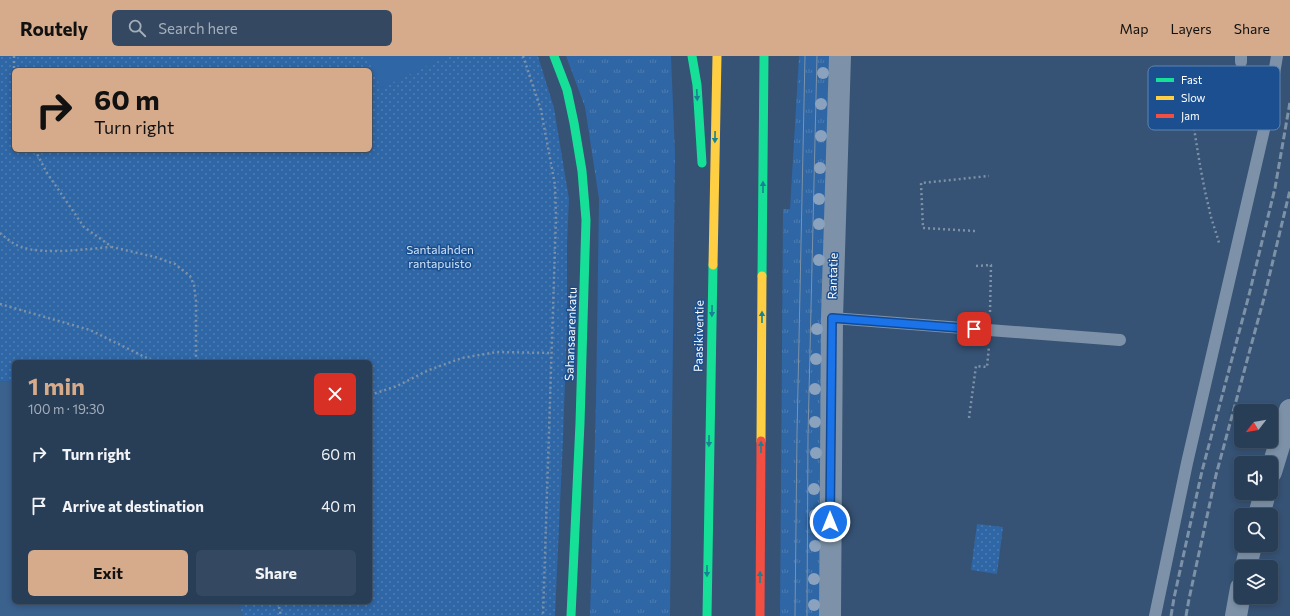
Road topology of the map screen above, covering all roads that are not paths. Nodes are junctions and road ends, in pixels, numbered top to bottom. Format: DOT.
graph roads {
  1 [pos="554,56"];
  2 [pos="692,56"];
  3 [pos="717,56"];
  4 [pos="764,56"];
  5 [pos="840,56"];
  6 [pos="1277,56"];
  7 [pos="1275,66"];
  8 [pos="1264,130"];
  9 [pos="703,171"];
  10 [pos="705,194"];
  11 [pos="712,272"];
  12 [pos="832,318"];
  13 [pos="1120,340"];
  14 [pos="1290,410"];
  15 [pos="1276,456"];
  16 [pos="1238,604"];
  17 [pos="572,616"];
  18 [pos="707,616"];
  19 [pos="760,616"];
  20 [pos="830,616"];
  21 [pos="1155,616"];
  22 [pos="1236,616"];
  1 -- 17 [label="main road, Sahansaarenkatu"];
  2 -- 9 [label="main road, one-way"];
  3 -- 11 [label="main road, Paasikiventie, one-way"];
  19 -- 4 [label="main road, one-way"];
  5 -- 12 [label="street, Rantatie"];
  6 -- 7 [label="lane"];
  8 -- 21 [label="lane"];
  10 -- 11 [label="main road"];
  11 -- 18 [label="main road, Paasikiventie, one-way"];
  12 -- 13 [label="lane"];
  12 -- 20 [label="street, Rantatie"];
  14 -- 15 [label="street"];
  16 -- 22 [label="street"];
}
